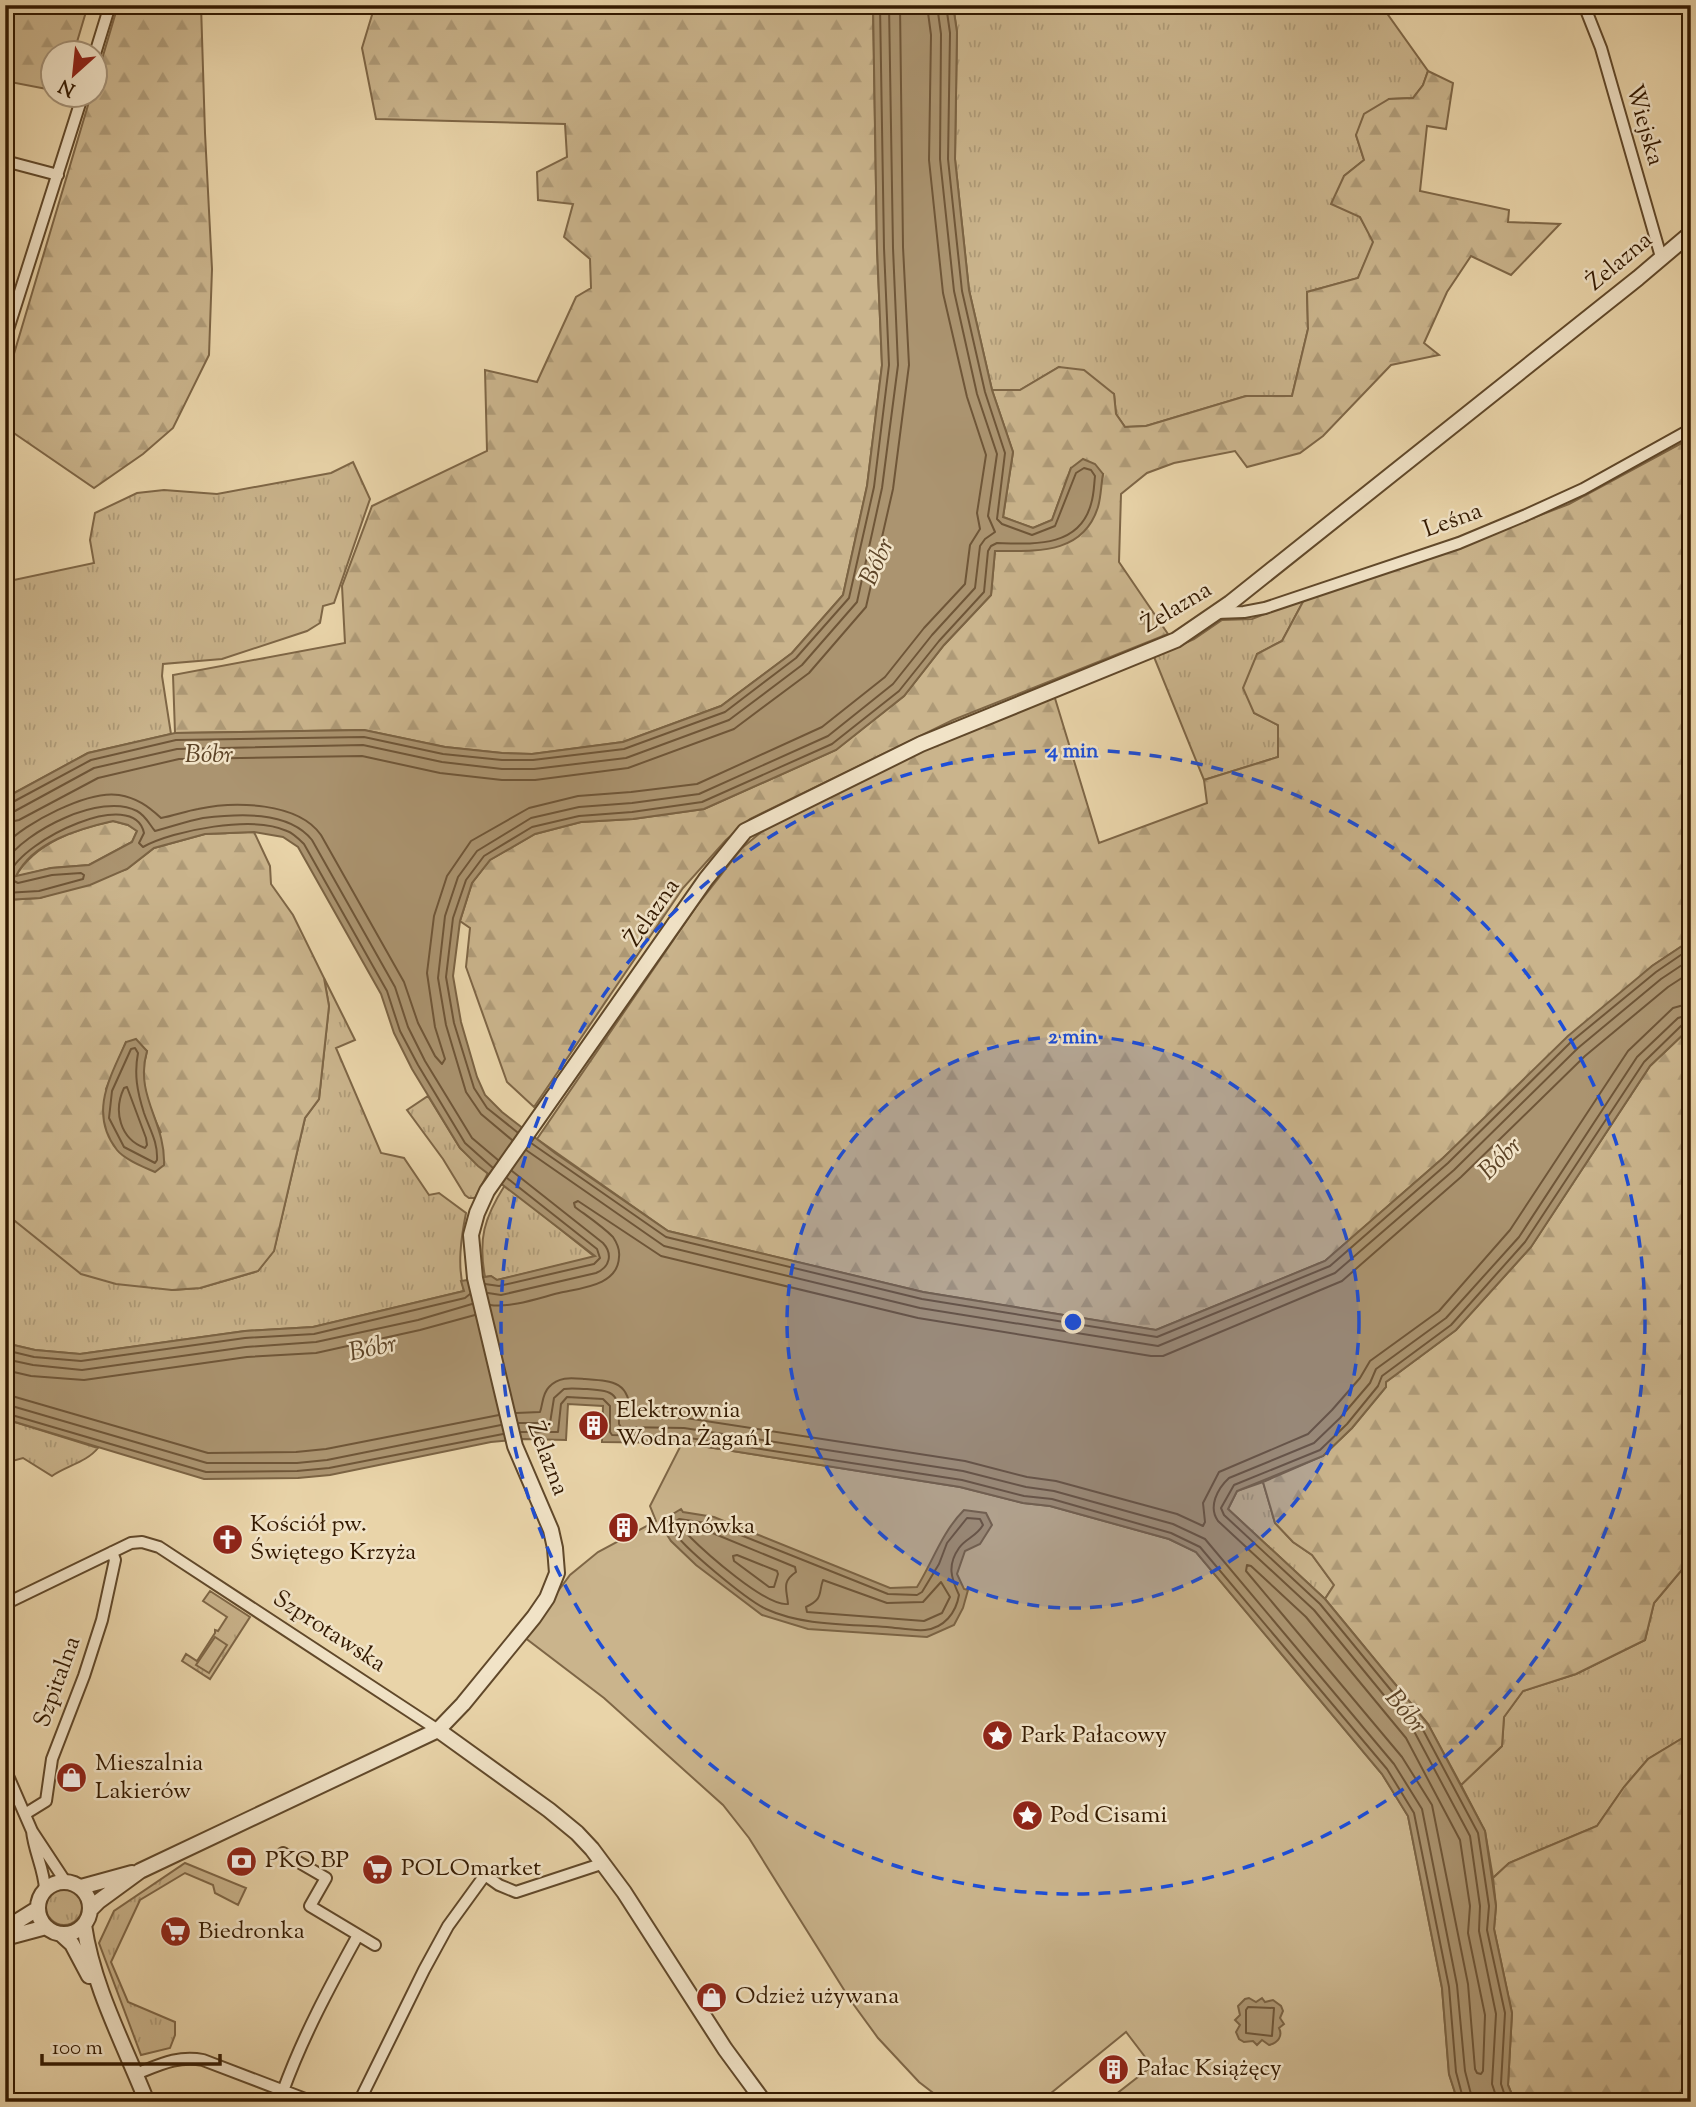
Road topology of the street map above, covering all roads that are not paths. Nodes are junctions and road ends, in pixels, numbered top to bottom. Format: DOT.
graph roads {
  1 [pos="110,5"];
  2 [pos="1584,5"];
  3 [pos="100,38"];
  4 [pos="79,108"];
  5 [pos="5,161"];
  6 [pos="58,176"];
  7 [pos="1691,233"];
  8 [pos="1661,257"];
  9 [pos="7,325"];
  10 [pos="5,339"];
  11 [pos="1691,429"];
  12 [pos="1216,612"];
  13 [pos="112,1552"];
  14 [pos="5,1604"];
  15 [pos="438,1730"];
  16 [pos="5,1769"];
  17 [pos="25,1814"];
  18 [pos="33,1831"];
  19 [pos="283,1853"];
  20 [pos="604,1863"];
  21 [pos="140,1871"];
  22 [pos="65,1881"];
  23 [pos="81,1887"];
  24 [pos="45,1889"];
  25 [pos="37,1909"];
  26 [pos="90,1910"];
  27 [pos="84,1925"];
  28 [pos="46,1927"];
  29 [pos="5,1929"];
  30 [pos="61,1934"];
  31 [pos="358,1935"];
  32 [pos="5,1938"];
  33 [pos="376,1945"];
  34 [pos="101,1991"];
  35 [pos="136,2074"];
  36 [pos="283,2091"];
  37 [pos="757,2100"];
  38 [pos="147,2102"];
  39 [pos="313,2102"];
  40 [pos="359,2102"];
  1 -- 3 [label="street"];
  2 -- 8 [label="street, Wiejska"];
  4 -- 6 [label="street"];
  5 -- 6 [label="street"];
  6 -- 9 [label="street"];
  7 -- 8 [label="street, Żelazna"];
  8 -- 12 [label="street, Żelazna"];
  9 -- 10 [label="street"];
  11 -- 12 [label="street, Leśna"];
  12 -- 15 [label="street, Żelazna"];
  13 -- 14 [label="street, Szprotawska"];
  13 -- 15 [label="street, Szprotawska"];
  13 -- 17 [label="street, Szpitalna"];
  15 -- 20 [label="street, Szprotawska"];
  15 -- 21 [label="street, Żelazna"];
  16 -- 17 [label="street"];
  17 -- 18 [label="street"];
  18 -- 22 [label="street"];
  18 -- 24 [label="street"];
  19 -- 31 [label="street"];
  20 -- 37 [label="street, Szprotawska"];
  20 -- 40 [label="street"];
  21 -- 23 [label="street"];
  21 -- 26 [label="street"];
  22 -- 23 [label="street"];
  22 -- 24 [label="street"];
  23 -- 26 [label="street"];
  24 -- 25 [label="street"];
  25 -- 28 [label="street"];
  25 -- 29 [label="street"];
  26 -- 27 [label="street"];
  27 -- 30 [label="street"];
  27 -- 34 [label="street"];
  28 -- 30 [label="street"];
  28 -- 32 [label="street"];
  30 -- 34 [label="street"];
  31 -- 33 [label="street"];
  31 -- 36 [label="street"];
  34 -- 35 [label="street"];
  35 -- 36 [label="street"];
  35 -- 38 [label="street"];
  36 -- 39 [label="street"];
}
